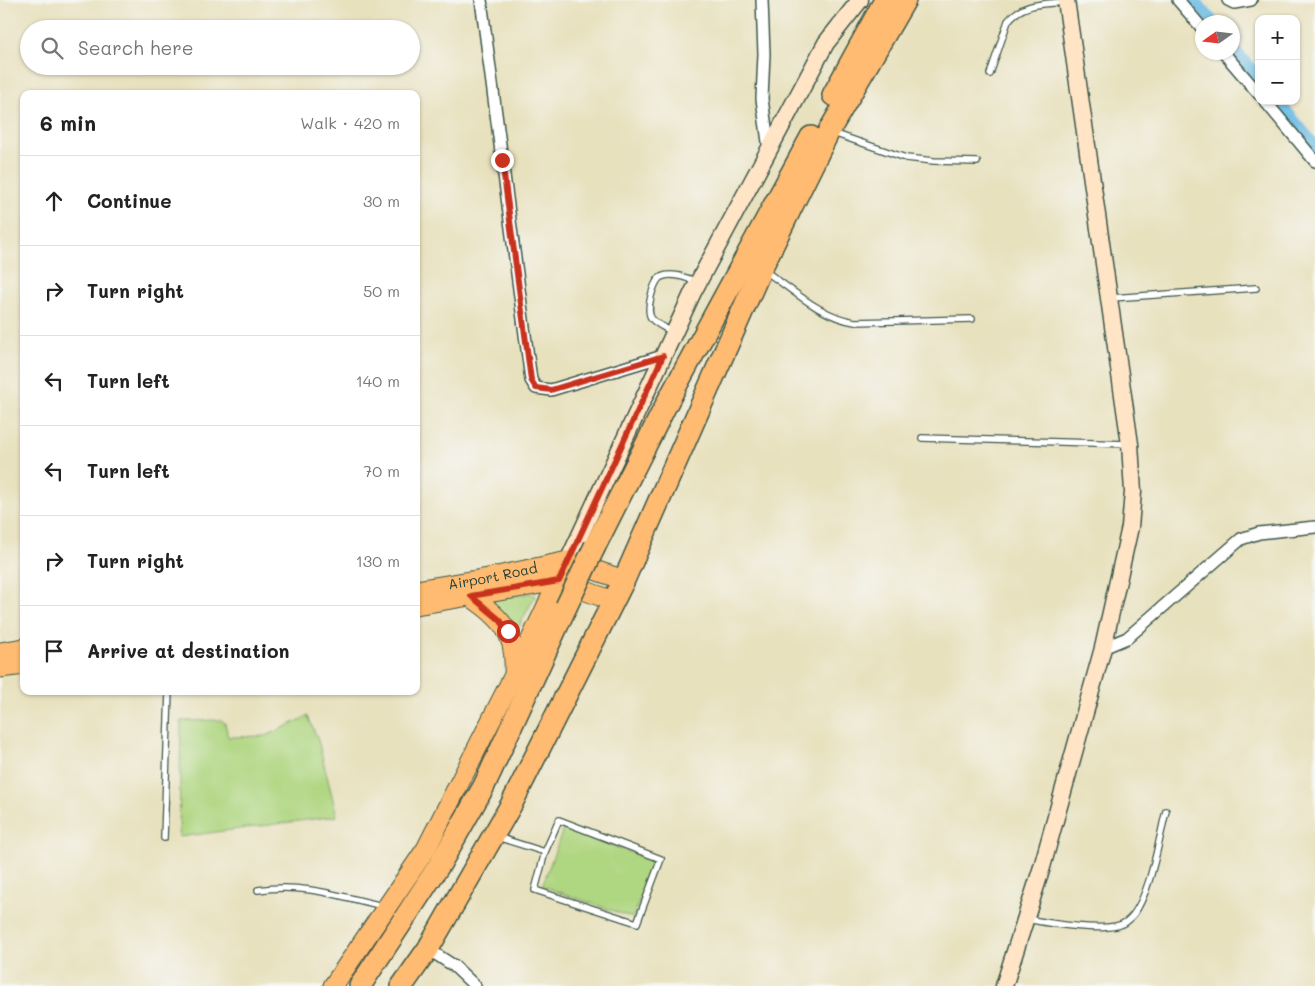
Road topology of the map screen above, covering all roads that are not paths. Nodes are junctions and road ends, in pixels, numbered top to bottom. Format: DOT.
graph roads {
  1 [pos="481,0"];
  2 [pos="762,0"];
  3 [pos="860,0"];
  4 [pos="885,0"];
  5 [pos="905,0"];
  6 [pos="1178,0"];
  7 [pos="1228,0"];
  8 [pos="1251,0"];
  9 [pos="1066,1"];
  10 [pos="1195,20"];
  11 [pos="1230,60"];
  12 [pos="990,74"];
  13 [pos="1255,89"];
  14 [pos="1268,105"];
  15 [pos="829,131"];
  16 [pos="769,149"];
  17 [pos="1315,161"];
  18 [pos="977,162"];
  19 [pos="761,269"];
  20 [pos="698,282"];
  21 [pos="1256,288"];
  22 [pos="1109,298"];
  23 [pos="972,319"];
  24 [pos="674,333"];
  25 [pos="663,356"];
  26 [pos="922,438"];
  27 [pos="1130,444"];
  28 [pos="1315,527"];
  29 [pos="568,561"];
  30 [pos="624,580"];
  31 [pos="559,581"];
  32 [pos="420,589"];
  33 [pos="471,596"];
  34 [pos="613,601"];
  35 [pos="420,605"];
  36 [pos="1103,648"];
  37 [pos="20,649"];
  38 [pos="0,652"];
  39 [pos="20,666"];
  40 [pos="0,668"];
  41 [pos="513,677"];
  42 [pos="170,695"];
  43 [pos="1166,811"];
  44 [pos="493,836"];
  45 [pos="164,838"];
  46 [pos="545,852"];
  47 [pos="258,890"];
  48 [pos="385,907"];
  49 [pos="1025,918"];
  50 [pos="428,949"];
  51 [pos="333,986"];
  52 [pos="360,986"];
  53 [pos="402,986"];
  54 [pos="475,986"];
  55 [pos="1004,986"];
  1 -- 25 [label="street"];
  2 -- 16 [label="street"];
  3 -- 16 [label="street"];
  4 -- 52 [label="highway, bridge"];
  5 -- 15 [label="highway"];
  6 -- 10 [label="street"];
  7 -- 8 [label="street"];
  9 -- 12 [label="lane"];
  9 -- 22 [label="street"];
  11 -- 13 [label="street"];
  14 -- 17 [label="street"];
  15 -- 18 [label="lane"];
  15 -- 19 [label="highway"];
  16 -- 20 [label="street"];
  19 -- 23 [label="lane"];
  19 -- 30 [label="highway"];
  20 -- 24 [label="street"];
  20 -- 24 [label="lane"];
  21 -- 22 [label="lane"];
  22 -- 27 [label="street"];
  24 -- 25 [label="street"];
  25 -- 29 [label="street"];
  26 -- 27 [label="lane"];
  27 -- 36 [label="street"];
  28 -- 36 [label="street"];
  29 -- 30 [label="main road"];
  29 -- 31 [label="main road"];
  29 -- 32 [label="main road, Airport Road"];
  30 -- 34 [label="highway"];
  31 -- 33 [label="main road"];
  31 -- 34 [label="main road"];
  31 -- 41 [label="main road"];
  33 -- 35 [label="main road"];
  33 -- 41 [label="main road"];
  34 -- 44 [label="highway"];
  36 -- 49 [label="street"];
  37 -- 38 [label="main road"];
  39 -- 40 [label="main road"];
  41 -- 48 [label="main road"];
  42 -- 45 [label="lane"];
  43 -- 49 [label="lane"];
  44 -- 46 [label="lane"];
  44 -- 50 [label="highway"];
  46 -- 46 [label="lane"];
  47 -- 48 [label="lane"];
  48 -- 51 [label="main road"];
  49 -- 55 [label="street"];
  50 -- 53 [label="highway"];
  50 -- 54 [label="street"];
}
